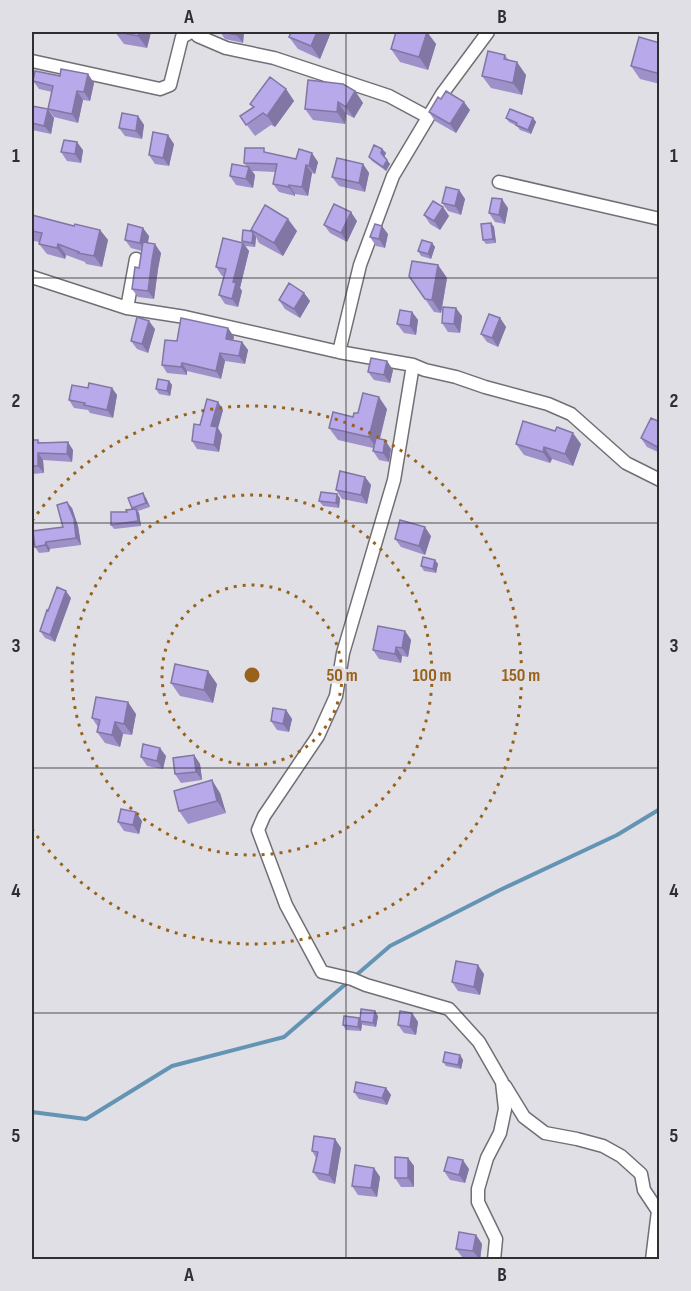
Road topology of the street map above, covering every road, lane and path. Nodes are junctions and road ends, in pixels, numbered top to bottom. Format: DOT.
graph roads {
  1 [pos="193,32"];
  2 [pos="488,32"];
  3 [pos="32,61"];
  4 [pos="429,117"];
  5 [pos="499,182"];
  6 [pos="660,219"];
  7 [pos="136,260"];
  8 [pos="32,277"];
  9 [pos="127,308"];
  10 [pos="339,352"];
  11 [pos="413,365"];
  12 [pos="660,480"];
  13 [pos="502,1082"];
  14 [pos="494,1260"];
  15 [pos="652,1260"];
  1 -- 3 [label="street"];
  1 -- 4 [label="street"];
  2 -- 4 [label="street"];
  4 -- 10 [label="street"];
  5 -- 6 [label="street"];
  7 -- 9 [label="street"];
  8 -- 9 [label="street"];
  9 -- 10 [label="street"];
  10 -- 11 [label="street"];
  11 -- 12 [label="street"];
  11 -- 13 [label="street"];
  13 -- 14 [label="street"];
  13 -- 15 [label="street"];
}
